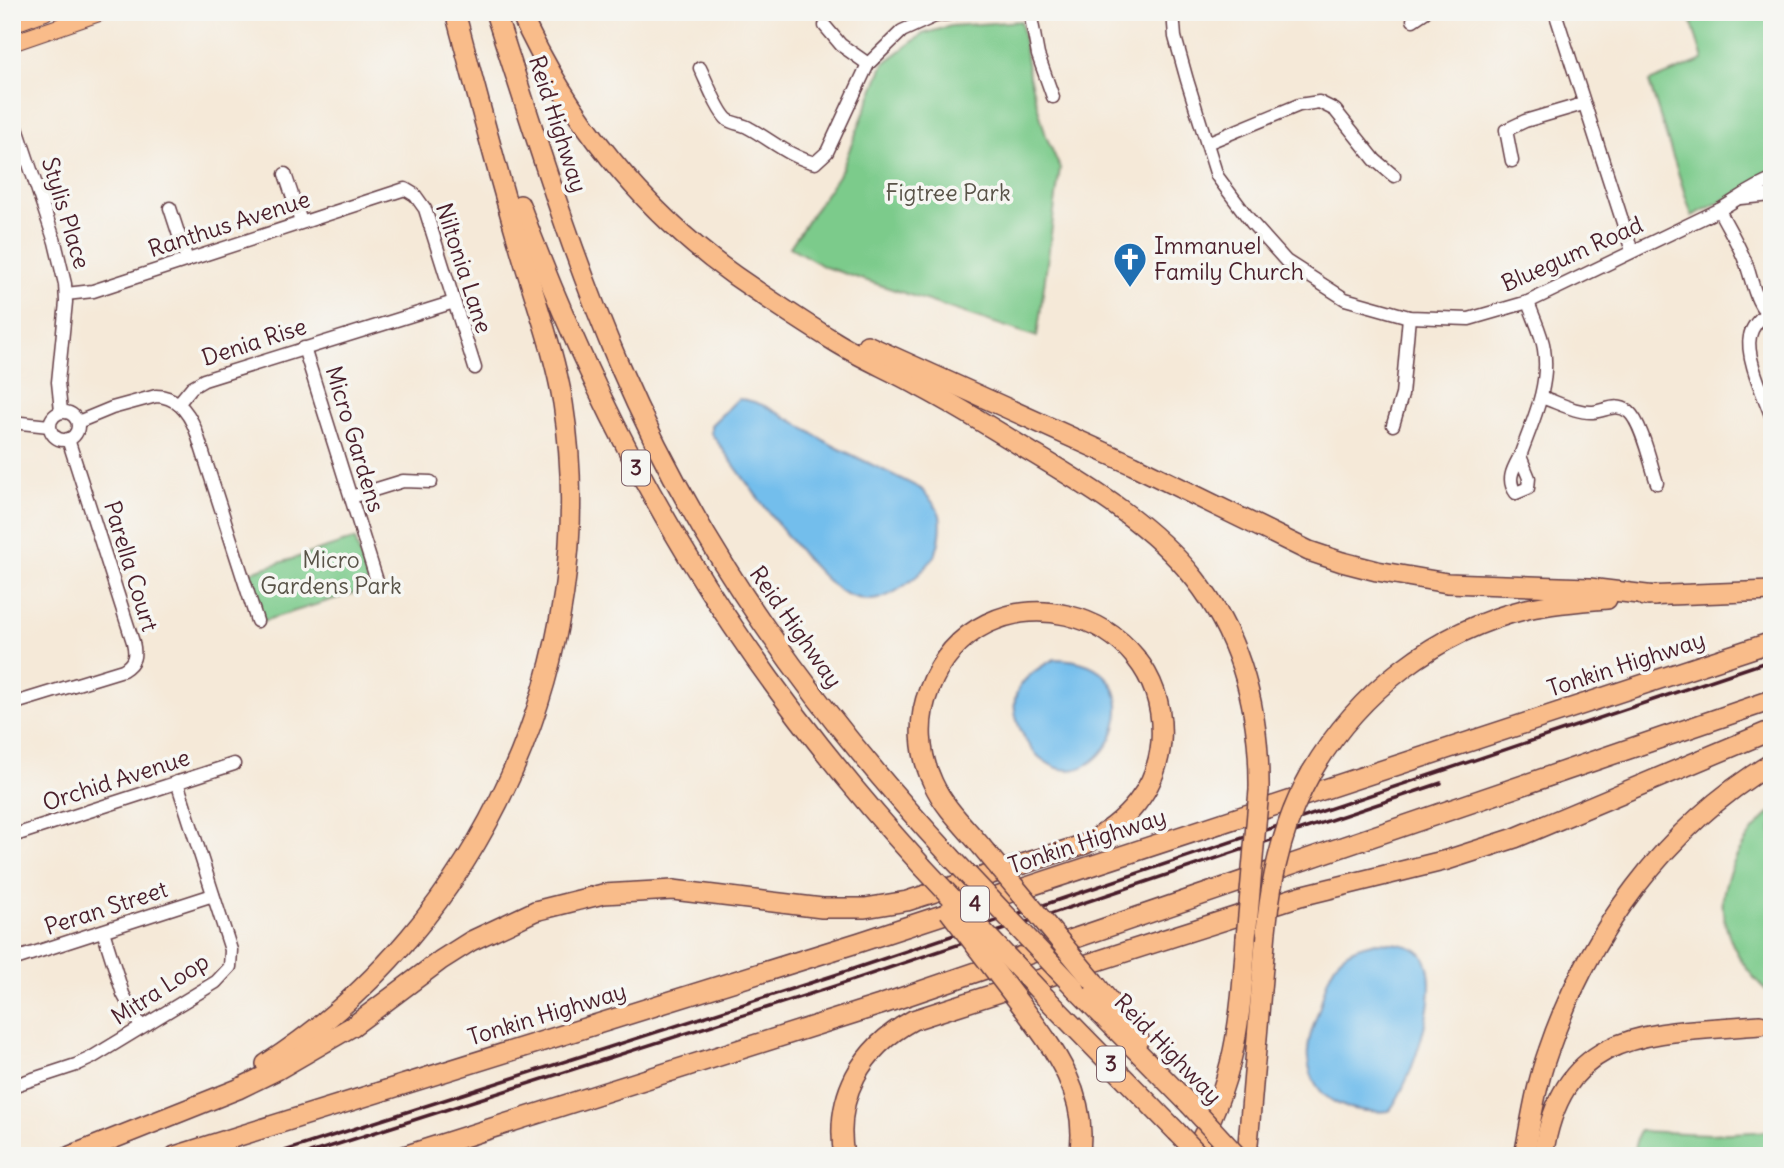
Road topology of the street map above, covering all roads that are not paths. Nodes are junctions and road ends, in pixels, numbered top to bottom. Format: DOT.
graph roads {
  1 [pos="45,12"];
  2 [pos="102,12"];
  3 [pos="456,12"];
  4 [pos="495,12"];
  5 [pos="520,12"];
  6 [pos="960,12"];
  7 [pos="1030,12"];
  8 [pos="1172,12"];
  9 [pos="1425,12"];
  10 [pos="1555,12"];
  11 [pos="934,14"];
  12 [pos="1413,19"];
  13 [pos="12,23"];
  14 [pos="825,26"];
  15 [pos="12,43"];
  16 [pos="868,64"];
  17 [pos="700,68"];
  18 [pos="1053,97"];
  19 [pos="1583,104"];
  20 [pos="12,113"];
  21 [pos="1208,143"];
  22 [pos="1512,161"];
  23 [pos="285,174"];
  24 [pos="1394,176"];
  25 [pos="1772,180"];
  26 [pos="405,189"];
  27 [pos="1772,195"];
  28 [pos="1741,198"];
  29 [pos="170,208"];
  30 [pos="1719,210"];
  31 [pos="301,222"];
  32 [pos="1632,251"];
  33 [pos="187,260"];
  34 [pos="66,294"];
  35 [pos="454,302"];
  36 [pos="1528,302"];
  37 [pos="783,307"];
  38 [pos="1769,314"];
  39 [pos="1409,317"];
  40 [pos="304,348"];
  41 [pos="475,368"];
  42 [pos="1541,397"];
  43 [pos="178,404"];
  44 [pos="61,411"];
  45 [pos="1772,418"];
  46 [pos="12,422"];
  47 [pos="78,422"];
  48 [pos="1393,425"];
  49 [pos="49,426"];
  50 [pos="68,439"];
  51 [pos="1520,456"];
  52 [pos="431,482"];
  53 [pos="1657,483"];
  54 [pos="351,496"];
  55 [pos="377,581"];
  56 [pos="1772,591"];
  57 [pos="1655,596"];
  58 [pos="257,621"];
  59 [pos="1772,642"];
  60 [pos="1772,700"];
  61 [pos="12,704"];
  62 [pos="1772,730"];
  63 [pos="1772,763"];
  64 [pos="234,764"];
  65 [pos="177,782"];
  66 [pos="12,836"];
  67 [pos="919,867"];
  68 [pos="213,895"];
  69 [pos="103,931"];
  70 [pos="12,960"];
  71 [pos="1084,985"];
  72 [pos="1760,1025"];
  73 [pos="141,1027"];
  74 [pos="12,1086"];
  75 [pos="170,1116"];
  76 [pos="70,1156"];
  77 [pos="175,1156"];
  78 [pos="404,1156"];
  79 [pos="844,1156"];
  80 [pos="1079,1156"];
  81 [pos="1192,1156"];
  82 [pos="1200,1156"];
  83 [pos="1237,1156"];
  84 [pos="1247,1156"];
  85 [pos="1524,1156"];
  86 [pos="1543,1156"];
  1 -- 13 [label="main road"];
  2 -- 15 [label="main road"];
  3 -- 67 [label="highway, 3"];
  3 -- 75 [label="highway"];
  4 -- 71 [label="highway, Reid Highway / 3, bridge"];
  5 -- 37 [label="highway"];
  6 -- 11 [label="street"];
  7 -- 18 [label="street"];
  8 -- 21 [label="street, Bluegum Road"];
  9 -- 12 [label="street"];
  10 -- 19 [label="street"];
  11 -- 16 [label="street"];
  14 -- 16 [label="street"];
  16 -- 17 [label="street"];
  19 -- 22 [label="street"];
  19 -- 32 [label="street"];
  20 -- 34 [label="street, Stylis Place"];
  21 -- 24 [label="street"];
  21 -- 39 [label="street, Bluegum Road"];
  23 -- 31 [label="street"];
  25 -- 28 [label="street, Bluegum Road"];
  26 -- 31 [label="street, Ranthus Avenue"];
  26 -- 35 [label="street, Niltonia Lane"];
  27 -- 28 [label="street, Bluegum Road"];
  28 -- 30 [label="street, Bluegum Road"];
  29 -- 33 [label="street"];
  30 -- 32 [label="street, Bluegum Road"];
  30 -- 38 [label="street"];
  31 -- 33 [label="street, Ranthus Avenue"];
  32 -- 36 [label="street, Bluegum Road"];
  33 -- 34 [label="street, Ranthus Avenue"];
  34 -- 44 [label="street, Stylis Place"];
  35 -- 40 [label="street, Denia Rise"];
  35 -- 41 [label="street, Niltonia Lane"];
  36 -- 39 [label="street, Bluegum Road"];
  36 -- 42 [label="street"];
  37 -- 57 [label="highway"];
  37 -- 81 [label="highway, bridge"];
  38 -- 45 [label="street"];
  39 -- 48 [label="street"];
  40 -- 43 [label="street, Denia Rise"];
  40 -- 54 [label="street, Micro Gardens"];
  42 -- 51 [label="street"];
  42 -- 53 [label="street"];
  43 -- 47 [label="street"];
  43 -- 58 [label="street"];
  44 -- 47 [label="street"];
  44 -- 49 [label="street"];
  46 -- 49 [label="street"];
  47 -- 50 [label="street"];
  49 -- 50 [label="street"];
  50 -- 61 [label="street, Parella Court"];
  52 -- 54 [label="street"];
  54 -- 55 [label="street, Micro Gardens"];
  56 -- 57 [label="highway"];
  57 -- 84 [label="highway, bridge"];
  59 -- 77 [label="highway, Tonkin Highway / 4"];
  60 -- 78 [label="highway"];
  62 -- 79 [label="highway"];
  63 -- 85 [label="highway"];
  64 -- 65 [label="street, Orchid Avenue"];
  65 -- 66 [label="street, Orchid Avenue"];
  65 -- 68 [label="street, Mitra Loop"];
  67 -- 80 [label="highway, bridge"];
  67 -- 82 [label="highway, 3, bridge"];
  68 -- 69 [label="street, Peran Street"];
  68 -- 73 [label="street, Mitra Loop"];
  69 -- 70 [label="street, Peran Street"];
  69 -- 73 [label="street"];
  71 -- 75 [label="highway, bridge"];
  71 -- 83 [label="highway, Reid Highway, bridge"];
  72 -- 86 [label="highway"];
  73 -- 74 [label="street, Mitra Loop"];
  75 -- 76 [label="highway"];
}
